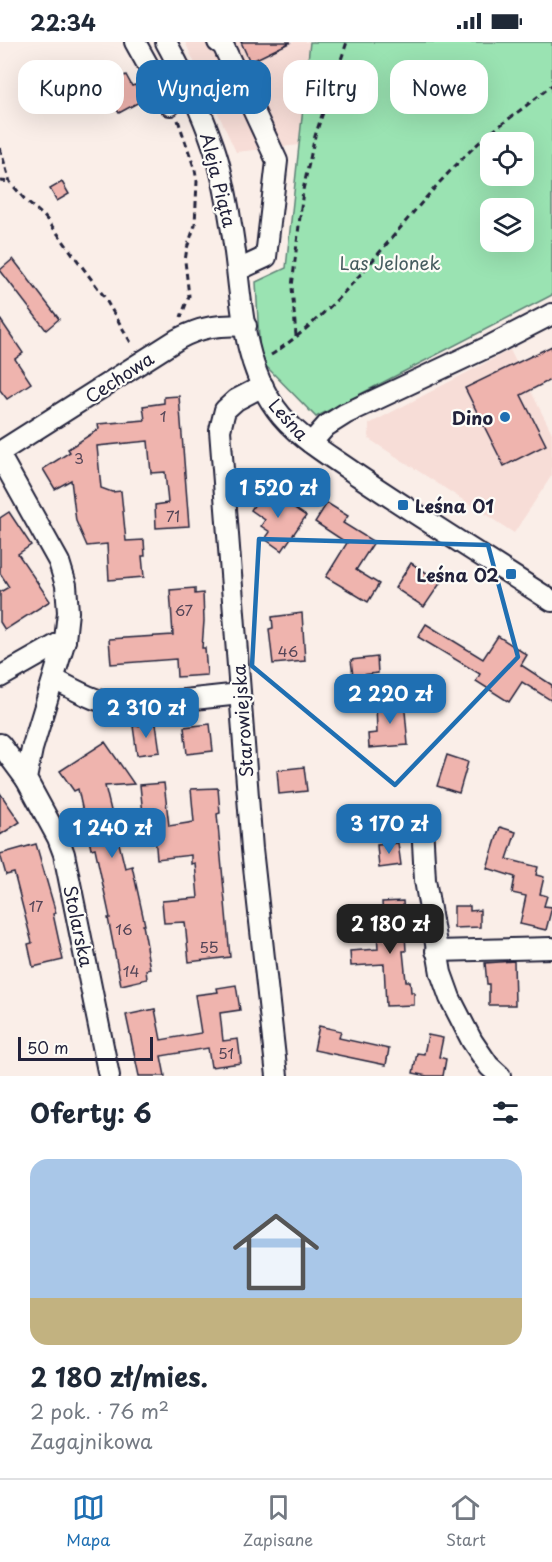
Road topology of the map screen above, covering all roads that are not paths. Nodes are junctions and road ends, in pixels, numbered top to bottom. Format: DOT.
graph roads {
  1 [pos="135,42"];
  2 [pos="166,42"];
  3 [pos="219,42"];
  4 [pos="145,60"];
  5 [pos="238,270"];
  6 [pos="552,314"];
  7 [pos="246,326"];
  8 [pos="262,386"];
  9 [pos="311,443"];
  10 [pos="0,454"];
  11 [pos="552,601"];
  12 [pos="65,640"];
  13 [pos="0,677"];
  14 [pos="54,680"];
  15 [pos="240,694"];
  16 [pos="0,744"];
  17 [pos="26,779"];
  18 [pos="422,824"];
  19 [pos="552,948"];
  20 [pos="436,951"];
  21 [pos="109,1076"];
  22 [pos="277,1076"];
  23 [pos="500,1076"];
  1 -- 4 [label="street"];
  2 -- 5 [label="street, Aleja Piąta"];
  3 -- 5 [label="street"];
  5 -- 7 [label="street, Aleja Piąta"];
  6 -- 9 [label="street"];
  7 -- 8 [label="street, Leśna"];
  7 -- 10 [label="street, Cechowa"];
  8 -- 9 [label="street, Leśna"];
  8 -- 15 [label="street, Starowiejska"];
  9 -- 11 [label="street, Leśna"];
  10 -- 12 [label="street"];
  12 -- 13 [label="street"];
  12 -- 14 [label="street"];
  14 -- 15 [label="street"];
  14 -- 17 [label="street"];
  15 -- 22 [label="street, Starowiejska"];
  16 -- 17 [label="street, Stolarska"];
  17 -- 21 [label="street, Stolarska"];
  18 -- 20 [label="street"];
  19 -- 20 [label="street"];
  20 -- 23 [label="street"];
}
